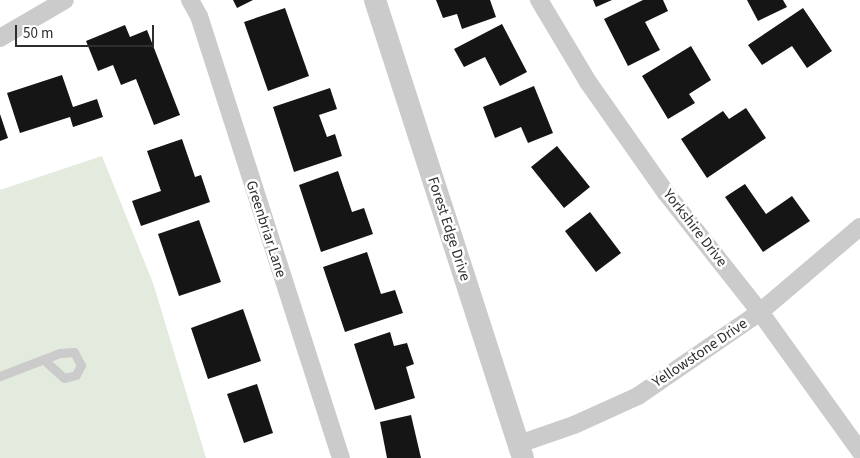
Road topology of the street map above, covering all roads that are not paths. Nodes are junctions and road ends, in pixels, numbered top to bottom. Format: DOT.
graph roads {
  1 [pos="65,0"];
  2 [pos="190,0"];
  3 [pos="374,0"];
  4 [pos="539,0"];
  5 [pos="0,38"];
  6 [pos="860,227"];
  7 [pos="760,312"];
  8 [pos="44,360"];
  9 [pos="0,376"];
  10 [pos="521,451"];
  11 [pos="860,451"];
  12 [pos="341,458"];
  1 -- 5 [label="street"];
  2 -- 12 [label="street, Greenbriar Lane"];
  3 -- 10 [label="street, Forest Edge Drive"];
  4 -- 7 [label="street, Yorkshire Drive"];
  6 -- 7 [label="street, Yellowstone Drive"];
  7 -- 10 [label="street, Yellowstone Drive"];
  7 -- 11 [label="street, Yorkshire Drive"];
  8 -- 9 [label="lane"];
}
